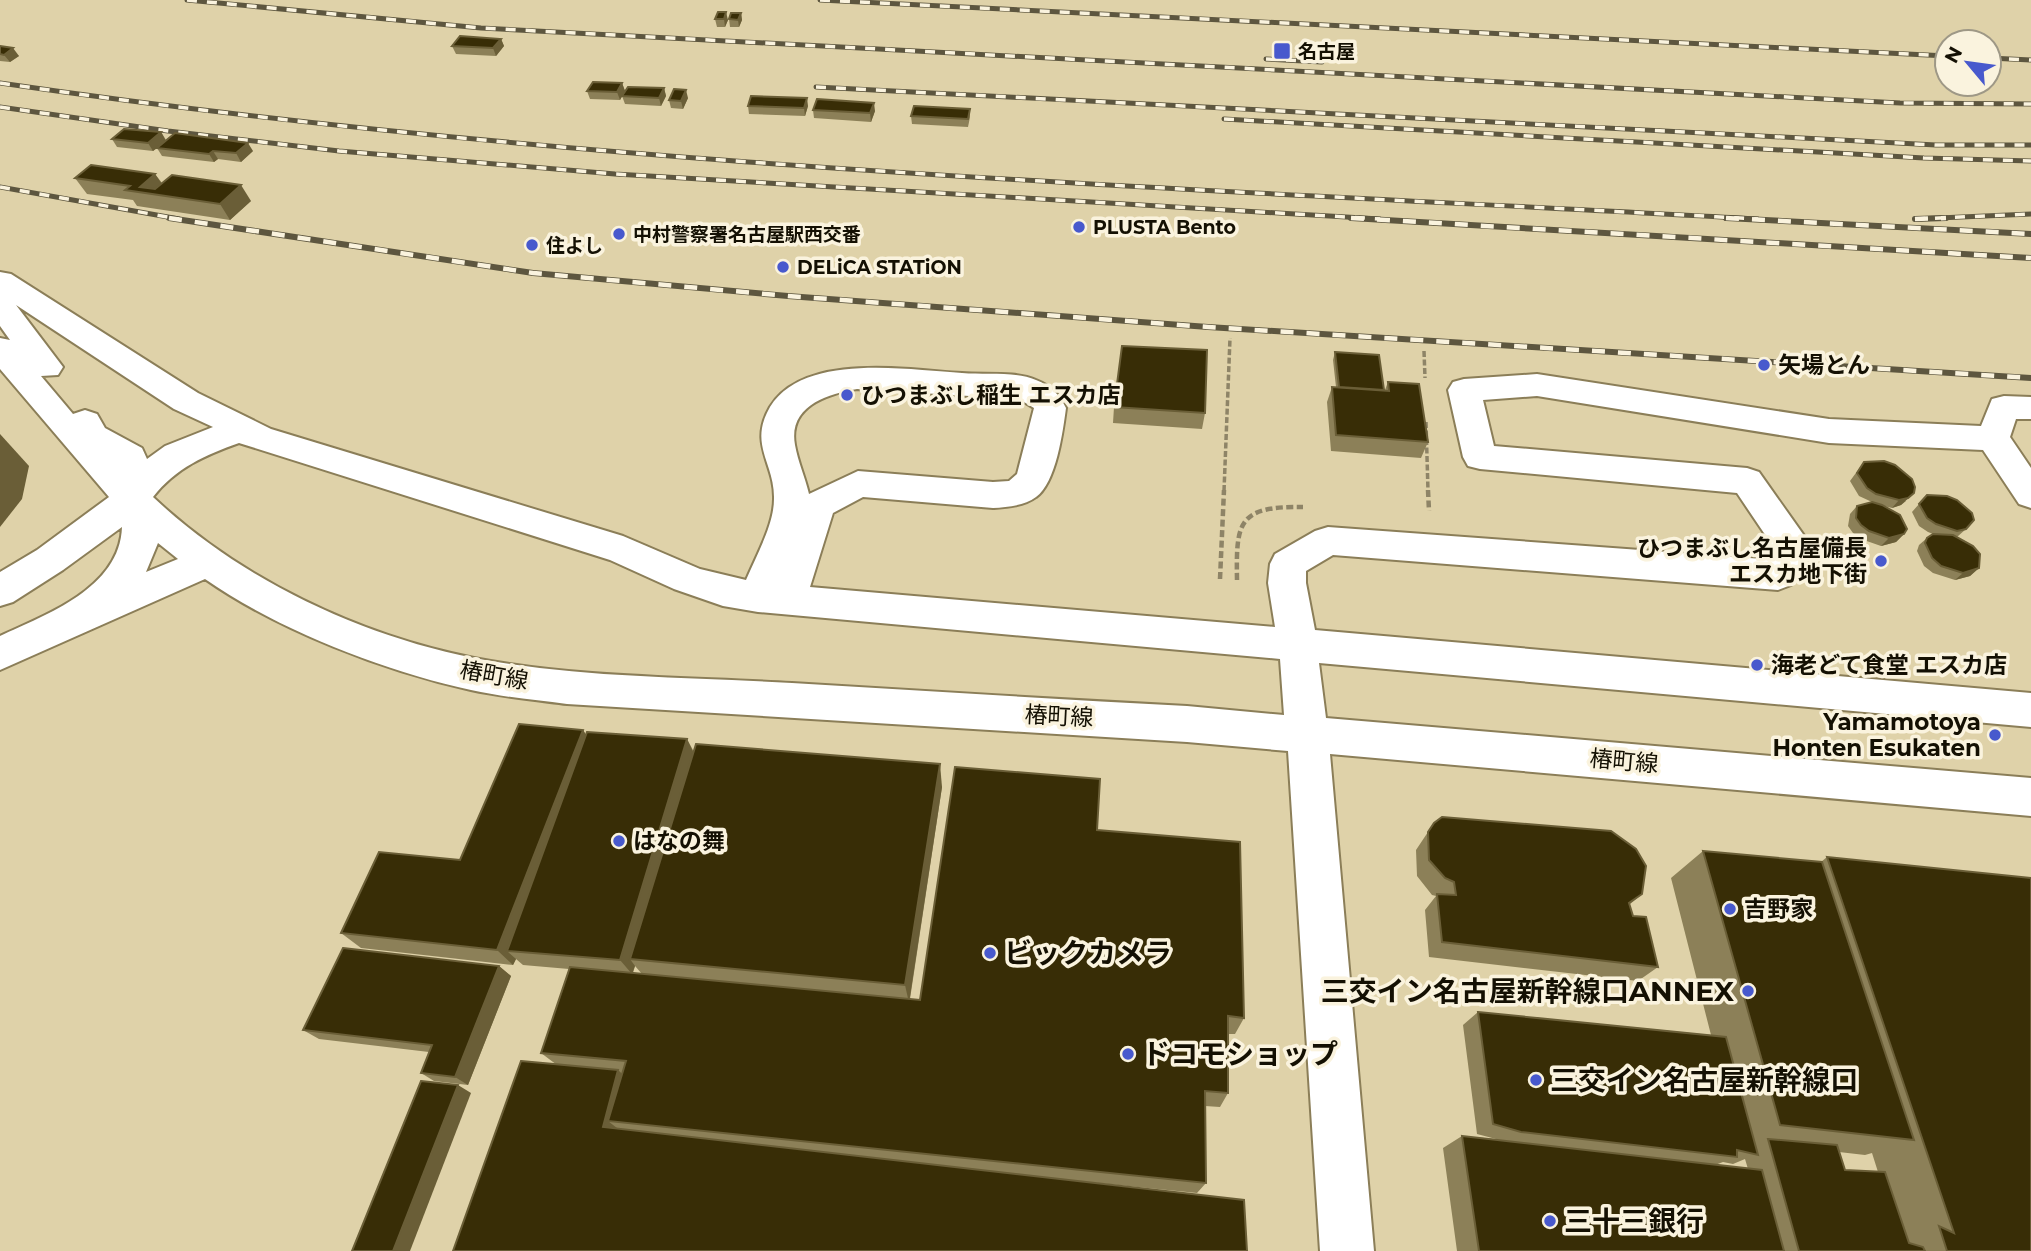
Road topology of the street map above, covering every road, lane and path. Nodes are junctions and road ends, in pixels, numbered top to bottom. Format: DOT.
graph roads {
  1 [pos="0,281"];
  2 [pos="0,305"];
  3 [pos="1230,338"];
  4 [pos="0,348"];
  5 [pos="1424,351"];
  6 [pos="1425,391"];
  7 [pos="2031,408"];
  8 [pos="1426,418"];
  9 [pos="1993,438"];
  10 [pos="267,439"];
  11 [pos="2031,495"];
  12 [pos="133,498"];
  13 [pos="1311,507"];
  14 [pos="1416,512"];
  15 [pos="207,562"];
  16 [pos="1220,579"];
  17 [pos="1237,580"];
  18 [pos="0,591"];
  19 [pos="772,598"];
  20 [pos="72,619"];
  21 [pos="1298,646"];
  22 [pos="0,654"];
  23 [pos="2031,710"];
  24 [pos="1305,733"];
  25 [pos="2031,797"];
  26 [pos="1347,1251"];
  1 -- 10 [label="street"];
  2 -- 12 [label="street"];
  3 -- 16 [label="path"];
  4 -- 12 [label="street, 椿町線"];
  5 -- 6 [label="path"];
  7 -- 9 [label="street"];
  8 -- 14 [label="path"];
  9 -- 11 [label="street"];
  9 -- 21 [label="street"];
  10 -- 12 [label="street"];
  10 -- 19 [label="street"];
  12 -- 15 [label="street, 椿町線"];
  12 -- 18 [label="street"];
  12 -- 20 [label="street"];
  13 -- 17 [label="path"];
  15 -- 20 [label="street"];
  15 -- 24 [label="street, 椿町線"];
  19 -- 19 [label="street"];
  19 -- 21 [label="street"];
  20 -- 22 [label="street"];
  21 -- 23 [label="street"];
  21 -- 24 [label="street"];
  24 -- 25 [label="street, 椿町線"];
  24 -- 26 [label="street"];
}
